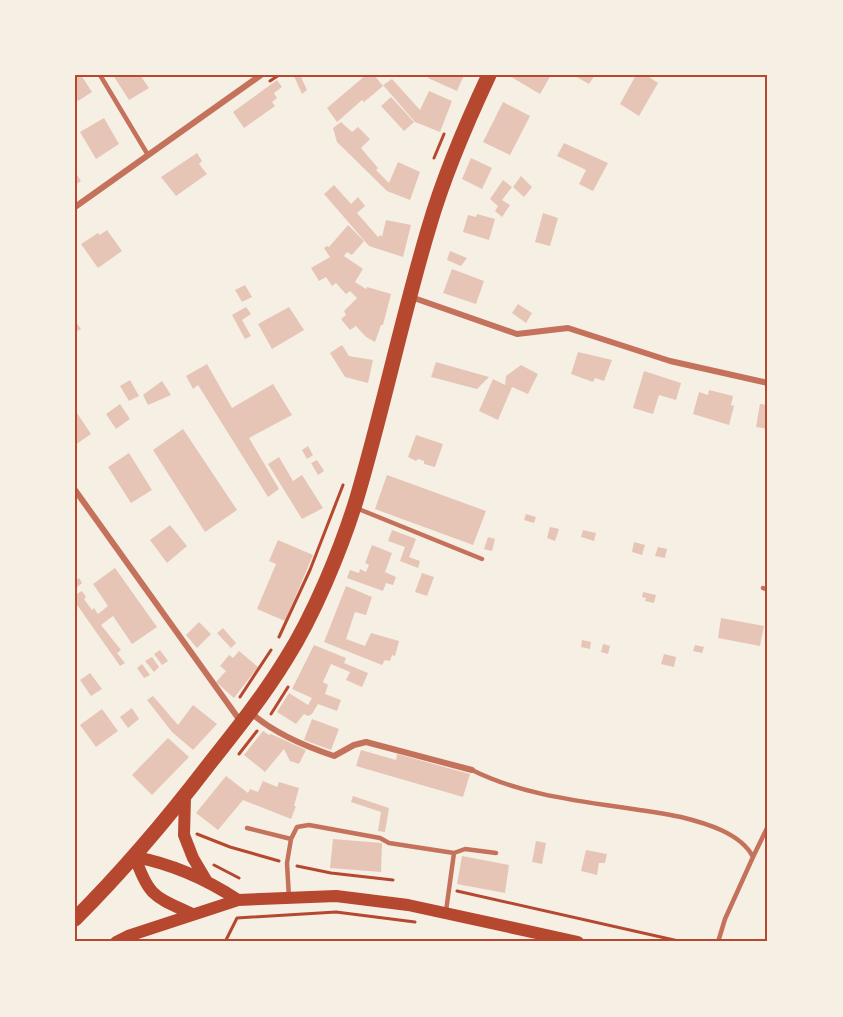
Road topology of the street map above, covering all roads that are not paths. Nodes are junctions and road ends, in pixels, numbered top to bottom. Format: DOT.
graph roads {
  1 [pos="100,75"];
  2 [pos="261,75"];
  3 [pos="489,75"];
  4 [pos="148,155"];
  5 [pos="75,207"];
  6 [pos="410,297"];
  7 [pos="768,382"];
  8 [pos="75,490"];
  9 [pos="354,507"];
  10 [pos="482,559"];
  11 [pos="245,717"];
  12 [pos="472,770"];
  13 [pos="185,796"];
  14 [pos="768,826"];
  15 [pos="247,828"];
  16 [pos="291,839"];
  17 [pos="454,853"];
  18 [pos="496,853"];
  19 [pos="135,857"];
  20 [pos="753,857"];
  21 [pos="206,880"];
  22 [pos="289,898"];
  23 [pos="238,900"];
  24 [pos="445,912"];
  25 [pos="192,914"];
  26 [pos="75,919"];
  27 [pos="116,942"];
  28 [pos="578,942"];
  29 [pos="718,942"];
  1 -- 4 [label="lane"];
  2 -- 4 [label="street"];
  3 -- 6 [label="main road"];
  4 -- 5 [label="street"];
  6 -- 7 [label="street"];
  6 -- 9 [label="main road"];
  8 -- 11 [label="street"];
  9 -- 10 [label="lane"];
  9 -- 11 [label="main road"];
  11 -- 12 [label="street"];
  11 -- 13 [label="main road"];
  12 -- 20 [label="lane"];
  13 -- 19 [label="main road"];
  13 -- 21 [label="main road"];
  14 -- 20 [label="lane"];
  15 -- 16 [label="lane"];
  16 -- 17 [label="lane"];
  16 -- 22 [label="lane"];
  17 -- 18 [label="lane"];
  17 -- 24 [label="lane"];
  19 -- 21 [label="main road"];
  19 -- 25 [label="main road"];
  19 -- 26 [label="main road"];
  20 -- 29 [label="lane"];
  21 -- 23 [label="main road"];
  22 -- 23 [label="main road"];
  22 -- 24 [label="main road"];
  23 -- 25 [label="main road"];
  24 -- 28 [label="main road"];
  25 -- 27 [label="main road"];
}
